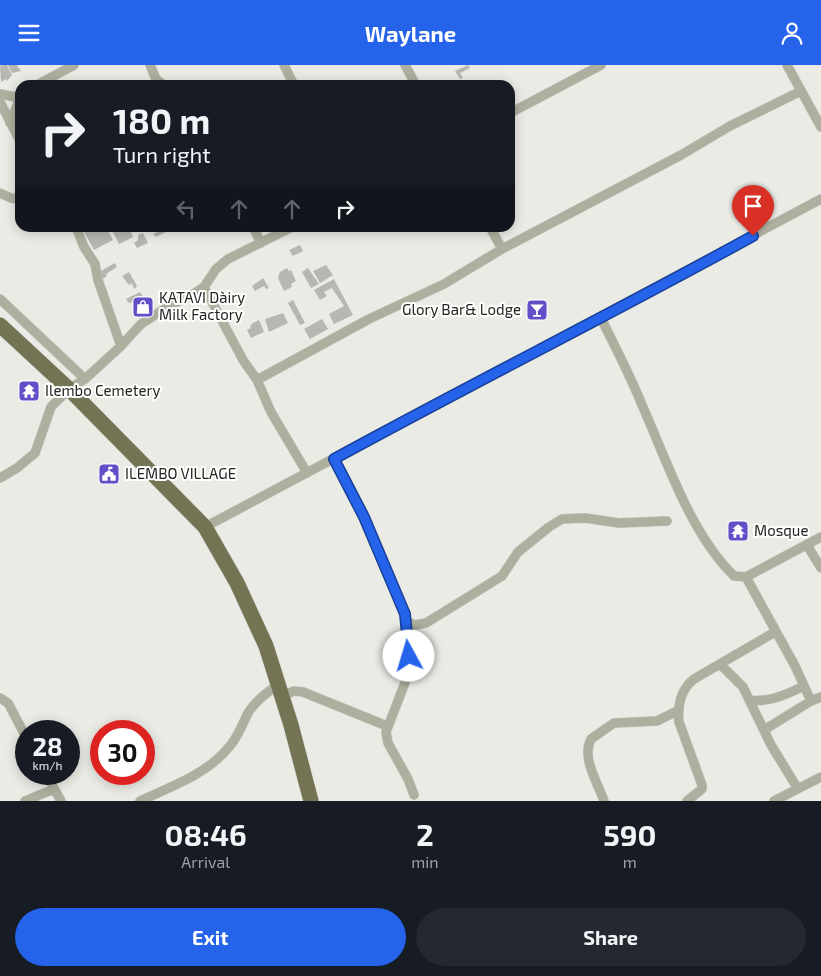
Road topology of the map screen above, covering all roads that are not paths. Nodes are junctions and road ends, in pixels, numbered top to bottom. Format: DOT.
graph roads {
  1 [pos="74,65"];
  2 [pos="150,65"];
  3 [pos="284,65"];
  4 [pos="405,65"];
  5 [pos="601,65"];
  6 [pos="787,65"];
  7 [pos="46,80"];
  8 [pos="157,80"];
  9 [pos="292,80"];
  10 [pos="413,80"];
  11 [pos="801,91"];
  12 [pos="0,94"];
  13 [pos="15,97"];
  14 [pos="0,103"];
  15 [pos="15,110"];
  16 [pos="515,110"];
  17 [pos="10,123"];
  18 [pos="821,127"];
  19 [pos="15,132"];
  20 [pos="0,193"];
  21 [pos="15,198"];
  22 [pos="821,199"];
  23 [pos="78,232"];
  24 [pos="256,232"];
  25 [pos="282,232"];
  26 [pos="493,232"];
  27 [pos="261,243"];
  28 [pos="502,249"];
  29 [pos="204,287"];
  30 [pos="0,299"];
  31 [pos="601,318"];
  32 [pos="0,325"];
  33 [pos="121,346"];
  34 [pos="85,379"];
  35 [pos="257,380"];
  36 [pos="69,389"];
  37 [pos="334,459"];
  38 [pos="307,473"];
  39 [pos="0,478"];
  40 [pos="666,521"];
  41 [pos="205,527"];
  42 [pos="821,537"];
  43 [pos="807,545"];
  44 [pos="821,568"];
  45 [pos="746,577"];
  46 [pos="406,621"];
  47 [pos="775,632"];
  48 [pos="720,664"];
  49 [pos="804,686"];
  50 [pos="280,690"];
  51 [pos="821,697"];
  52 [pos="0,698"];
  53 [pos="749,700"];
  54 [pos="811,701"];
  55 [pos="679,709"];
  56 [pos="17,720"];
  57 [pos="387,726"];
  58 [pos="764,731"];
  59 [pos="821,777"];
  60 [pos="52,785"];
  61 [pos="54,789"];
  62 [pos="798,789"];
  63 [pos="414,795"];
  64 [pos="159,797"];
  65 [pos="25,801"];
  66 [pos="61,801"];
  67 [pos="140,801"];
  68 [pos="311,801"];
  69 [pos="604,801"];
  70 [pos="687,801"];
  71 [pos="774,801"];
  1 -- 7 [label="street"];
  2 -- 8 [label="street"];
  3 -- 9 [label="street"];
  4 -- 10 [label="street"];
  5 -- 16 [label="street"];
  6 -- 11 [label="street"];
  11 -- 18 [label="street"];
  11 -- 28 [label="street"];
  12 -- 13 [label="street"];
  14 -- 17 [label="street"];
  15 -- 17 [label="street"];
  17 -- 19 [label="street"];
  20 -- 21 [label="street"];
  22 -- 31 [label="street"];
  23 -- 33 [label="street"];
  24 -- 27 [label="street"];
  25 -- 27 [label="street"];
  26 -- 28 [label="street"];
  27 -- 29 [label="street"];
  28 -- 35 [label="street"];
  29 -- 33 [label="street"];
  29 -- 35 [label="street"];
  30 -- 34 [label="street"];
  31 -- 37 [label="street"];
  31 -- 45 [label="street"];
  32 -- 36 [label="highway"];
  33 -- 34 [label="street"];
  34 -- 36 [label="street"];
  35 -- 38 [label="street"];
  36 -- 39 [label="street"];
  36 -- 41 [label="highway"];
  37 -- 38 [label="street"];
  37 -- 46 [label="street"];
  38 -- 41 [label="street"];
  40 -- 46 [label="street"];
  41 -- 50 [label="highway"];
  42 -- 43 [label="street"];
  43 -- 44 [label="street"];
  43 -- 45 [label="street"];
  45 -- 47 [label="street"];
  46 -- 57 [label="street"];
  47 -- 48 [label="street"];
  47 -- 49 [label="street"];
  48 -- 53 [label="street"];
  48 -- 55 [label="street"];
  49 -- 53 [label="street"];
  49 -- 54 [label="street"];
  50 -- 57 [label="street"];
  50 -- 64 [label="street"];
  50 -- 68 [label="highway"];
  51 -- 54 [label="street"];
  52 -- 56 [label="street"];
  53 -- 58 [label="street"];
  54 -- 58 [label="street"];
  55 -- 69 [label="street"];
  55 -- 70 [label="street"];
  57 -- 63 [label="street"];
  58 -- 62 [label="street"];
  59 -- 62 [label="street"];
  60 -- 61 [label="street"];
  61 -- 65 [label="street"];
  61 -- 66 [label="street"];
  62 -- 71 [label="street"];
  64 -- 67 [label="street"];
}
